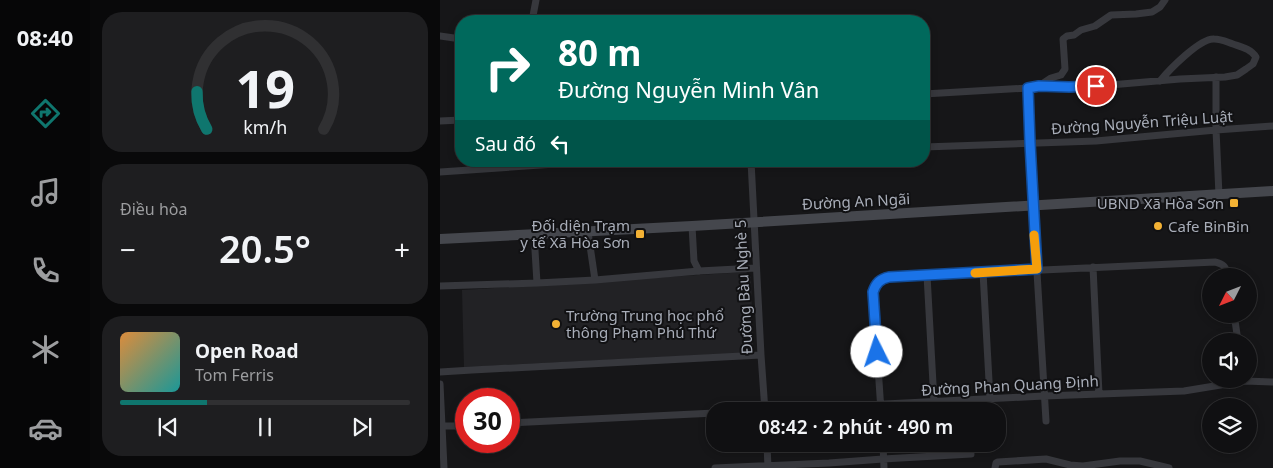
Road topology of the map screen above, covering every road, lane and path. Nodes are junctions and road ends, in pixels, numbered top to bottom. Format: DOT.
graph roads {
  1 [pos="536,0"];
  2 [pos="1164,0"];
  3 [pos="533,15"];
  4 [pos="440,36"];
  5 [pos="455,38"];
  6 [pos="1216,77"];
  7 [pos="1160,81"];
  8 [pos="1039,86"];
  9 [pos="1028,88"];
  10 [pos="930,94"];
  11 [pos="455,120"];
  12 [pos="440,121"];
  13 [pos="1273,126"];
  14 [pos="1216,130"];
  15 [pos="1030,143"];
  16 [pos="930,148"];
  17 [pos="521,167"];
  18 [pos="751,167"];
  19 [pos="440,172"];
  20 [pos="1273,191"];
  21 [pos="1219,194"];
  22 [pos="1033,206"];
  23 [pos="754,222"];
  24 [pos="692,226"];
  25 [pos="588,232"];
  26 [pos="534,234"];
  27 [pos="440,239"];
  28 [pos="1093,267"];
  29 [pos="756,268"];
  30 [pos="1225,268"];
  31 [pos="1037,269"];
  32 [pos="699,271"];
  33 [pos="983,272"];
  34 [pos="927,275"];
  35 [pos="595,280"];
  36 [pos="537,284"];
  37 [pos="440,286"];
  38 [pos="760,355"];
  39 [pos="440,372"];
  40 [pos="1257,381"];
  41 [pos="1273,382"];
  42 [pos="440,384"];
  43 [pos="1202,388"];
  44 [pos="1099,394"];
  45 [pos="1044,396"];
  46 [pos="990,399"];
  47 [pos="764,402"];
  48 [pos="880,402"];
  49 [pos="934,402"];
  50 [pos="706,413"];
  51 [pos="1046,421"];
  52 [pos="520,422"];
  53 [pos="442,426"];
  54 [pos="455,426"];
  55 [pos="767,452"];
  56 [pos="883,452"];
  57 [pos="971,454"];
  58 [pos="884,459"];
  59 [pos="829,466"];
  60 [pos="768,467"];
  61 [pos="444,468"];
  62 [pos="716,468"];
  63 [pos="884,468"];
  64 [pos="995,468"];
  65 [pos="1169,468"];
  1 -- 3 [label="street"];
  2 -- 8 [label="street"];
  4 -- 5 [label="street"];
  6 -- 7 [label="street"];
  6 -- 7 [label="street"];
  6 -- 14 [label="street"];
  7 -- 8 [label="street"];
  8 -- 9 [label="street"];
  9 -- 10 [label="street"];
  9 -- 15 [label="street"];
  11 -- 12 [label="street"];
  13 -- 14 [label="street, Đường Nguyễn Triệu Luật"];
  14 -- 15 [label="street, Đường Nguyễn Triệu Luật"];
  14 -- 21 [label="street"];
  15 -- 16 [label="street, Đường Nguyễn Triệu Luật"];
  15 -- 22 [label="street"];
  17 -- 19 [label="street"];
  18 -- 23 [label="street, Đường Bàu Nghè 5"];
  20 -- 21 [label="main road, Đường An Ngãi"];
  21 -- 22 [label="main road, Đường An Ngãi"];
  22 -- 23 [label="main road, Đường An Ngãi"];
  22 -- 31 [label="street"];
  23 -- 24 [label="main road, Đường An Ngãi"];
  23 -- 29 [label="street, Đường Bàu Nghè 5"];
  24 -- 25 [label="main road, Đường An Ngãi"];
  24 -- 32 [label="street"];
  25 -- 26 [label="main road, Đường An Ngãi"];
  25 -- 35 [label="street"];
  26 -- 27 [label="main road, Đường An Ngãi"];
  26 -- 36 [label="street"];
  28 -- 30 [label="street"];
  28 -- 31 [label="street"];
  28 -- 44 [label="street"];
  29 -- 32 [label="street"];
  29 -- 38 [label="street, Đường Bàu Nghè 5"];
  31 -- 33 [label="street"];
  31 -- 45 [label="street"];
  32 -- 35 [label="street"];
  33 -- 34 [label="street"];
  33 -- 46 [label="street"];
  34 -- 48 [label="street"];
  34 -- 49 [label="street"];
  35 -- 36 [label="street"];
  36 -- 37 [label="street"];
  38 -- 39 [label="street"];
  38 -- 47 [label="street, Đường Bàu Nghè 5"];
  40 -- 41 [label="street, Đường Phan Quang Định"];
  42 -- 53 [label="street"];
  43 -- 44 [label="street, Đường Phan Quang Định"];
  44 -- 45 [label="street, Đường Phan Quang Định"];
  45 -- 46 [label="street, Đường Phan Quang Định"];
  45 -- 51 [label="street"];
  46 -- 49 [label="street, Đường Phan Quang Định"];
  50 -- 52 [label="street"];
  53 -- 54 [label="street"];
  53 -- 61 [label="street"];
  55 -- 60 [label="street"];
  56 -- 58 [label="street"];
  57 -- 58 [label="street"];
  58 -- 59 [label="street"];
  58 -- 63 [label="street"];
  59 -- 60 [label="street"];
  60 -- 62 [label="street"];
  64 -- 65 [label="street"];
}
